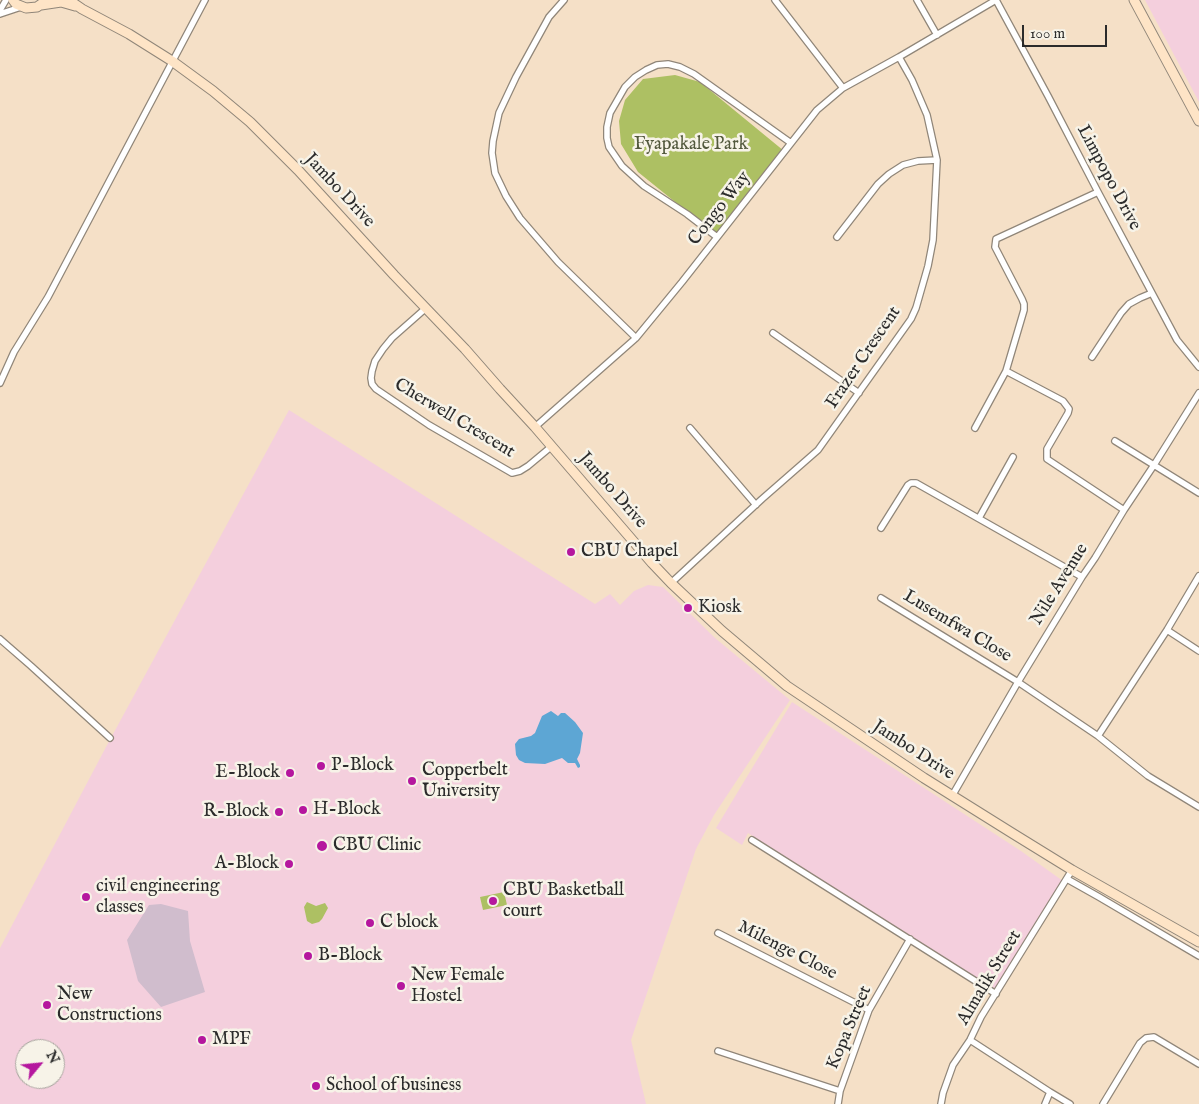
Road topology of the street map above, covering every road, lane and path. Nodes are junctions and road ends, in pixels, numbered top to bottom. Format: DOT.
graph roads {
  1 [pos="6,0"];
  2 [pos="12,0"];
  3 [pos="69,0"];
  4 [pos="205,0"];
  5 [pos="564,0"];
  6 [pos="775,0"];
  7 [pos="917,0"];
  8 [pos="996,0"];
  9 [pos="1134,0"];
  10 [pos="44,2"];
  11 [pos="21,7"];
  12 [pos="82,9"];
  13 [pos="0,10"];
  14 [pos="0,14"];
  15 [pos="938,34"];
  16 [pos="899,57"];
  17 [pos="172,61"];
  18 [pos="843,88"];
  19 [pos="1199,121"];
  20 [pos="791,143"];
  21 [pos="937,160"];
  22 [pos="1098,192"];
  23 [pos="717,236"];
  24 [pos="837,238"];
  25 [pos="1152,293"];
  26 [pos="426,308"];
  27 [pos="773,334"];
  28 [pos="636,338"];
  29 [pos="1092,357"];
  30 [pos="1199,367"];
  31 [pos="1006,371"];
  32 [pos="0,383"];
  33 [pos="859,393"];
  34 [pos="1199,393"];
  35 [pos="535,426"];
  36 [pos="690,428"];
  37 [pos="975,428"];
  38 [pos="1115,441"];
  39 [pos="552,446"];
  40 [pos="1013,457"];
  41 [pos="1154,465"];
  42 [pos="1199,494"];
  43 [pos="756,505"];
  44 [pos="1124,510"];
  45 [pos="979,518"];
  46 [pos="881,528"];
  47 [pos="1199,576"];
  48 [pos="1082,577"];
  49 [pos="671,583"];
  50 [pos="881,598"];
  51 [pos="1167,630"];
  52 [pos="0,640"];
  53 [pos="1199,651"];
  54 [pos="1018,682"];
  55 [pos="1098,736"];
  56 [pos="110,738"];
  57 [pos="952,796"];
  58 [pos="1199,807"];
  59 [pos="752,840"];
  60 [pos="1072,870"];
  61 [pos="1067,880"];
  62 [pos="718,932"];
  63 [pos="910,939"];
  64 [pos="1199,942"];
  65 [pos="1199,956"];
  66 [pos="996,994"];
  67 [pos="869,1010"];
  68 [pos="970,1040"];
  69 [pos="718,1051"];
  70 [pos="1199,1064"];
  71 [pos="840,1091"];
  72 [pos="1050,1092"];
  73 [pos="838,1104"];
  74 [pos="941,1104"];
  75 [pos="1045,1104"];
  76 [pos="1070,1104"];
  77 [pos="1103,1104"];
  1 -- 13 [label="street"];
  2 -- 11 [label="main road"];
  3 -- 12 [label="main road, Jambo Drive"];
  4 -- 17 [label="street"];
  5 -- 28 [label="street"];
  6 -- 18 [label="street"];
  7 -- 15 [label="street"];
  8 -- 15 [label="street, Congo Way"];
  8 -- 22 [label="street, Limpopo Drive"];
  9 -- 19 [label="main road"];
  10 -- 11 [label="main road, Jambo Drive"];
  10 -- 12 [label="main road, Jambo Drive"];
  11 -- 14 [label="street"];
  12 -- 17 [label="main road, Jambo Drive"];
  15 -- 16 [label="street, Congo Way"];
  16 -- 18 [label="street, Congo Way"];
  16 -- 21 [label="street, Frazer Crescent"];
  17 -- 26 [label="main road, Jambo Drive"];
  17 -- 32 [label="street"];
  18 -- 20 [label="street, Congo Way"];
  20 -- 23 [label="street, Congo Way"];
  20 -- 23 [label="street"];
  21 -- 24 [label="street"];
  21 -- 33 [label="street, Frazer Crescent"];
  22 -- 25 [label="street, Limpopo Drive"];
  22 -- 31 [label="street"];
  23 -- 28 [label="street, Congo Way"];
  25 -- 29 [label="street"];
  25 -- 30 [label="street, Limpopo Drive"];
  26 -- 35 [label="main road, Jambo Drive"];
  26 -- 39 [label="street, Cherwell Crescent"];
  27 -- 33 [label="street"];
  28 -- 35 [label="street, Congo Way"];
  31 -- 37 [label="street"];
  31 -- 44 [label="street"];
  33 -- 43 [label="street, Frazer Crescent"];
  34 -- 41 [label="street, Nile Avenue"];
  35 -- 39 [label="main road, Jambo Drive"];
  36 -- 43 [label="street"];
  38 -- 41 [label="street"];
  39 -- 49 [label="main road, Jambo Drive"];
  40 -- 45 [label="street"];
  41 -- 42 [label="street"];
  41 -- 44 [label="street, Nile Avenue"];
  43 -- 49 [label="street, Frazer Crescent"];
  44 -- 48 [label="street, Nile Avenue"];
  45 -- 46 [label="street"];
  45 -- 48 [label="street"];
  47 -- 51 [label="street"];
  48 -- 54 [label="street, Nile Avenue"];
  49 -- 57 [label="main road, Jambo Drive"];
  50 -- 54 [label="street, Lusemfwa Close"];
  51 -- 53 [label="street"];
  51 -- 55 [label="street"];
  52 -- 56 [label="street"];
  54 -- 55 [label="street, Lusemfwa Close"];
  54 -- 57 [label="street, Nile Avenue"];
  55 -- 58 [label="street, Lusemfwa Close"];
  57 -- 60 [label="main road, Jambo Drive"];
  59 -- 63 [label="street"];
  60 -- 61 [label="street, Almalik Street"];
  60 -- 64 [label="main road, Jambo Drive"];
  61 -- 65 [label="street"];
  61 -- 66 [label="street, Almalik Street"];
  62 -- 67 [label="street, Milenge Close"];
  63 -- 66 [label="street"];
  63 -- 67 [label="street, Kopa Street"];
  66 -- 68 [label="street, Almalik Street"];
  67 -- 71 [label="street, Kopa Street"];
  68 -- 72 [label="street"];
  68 -- 74 [label="street, Almalik Street"];
  69 -- 71 [label="street"];
  70 -- 77 [label="street"];
  71 -- 73 [label="street, Kopa Street"];
  72 -- 75 [label="street"];
  72 -- 76 [label="street"];
}
